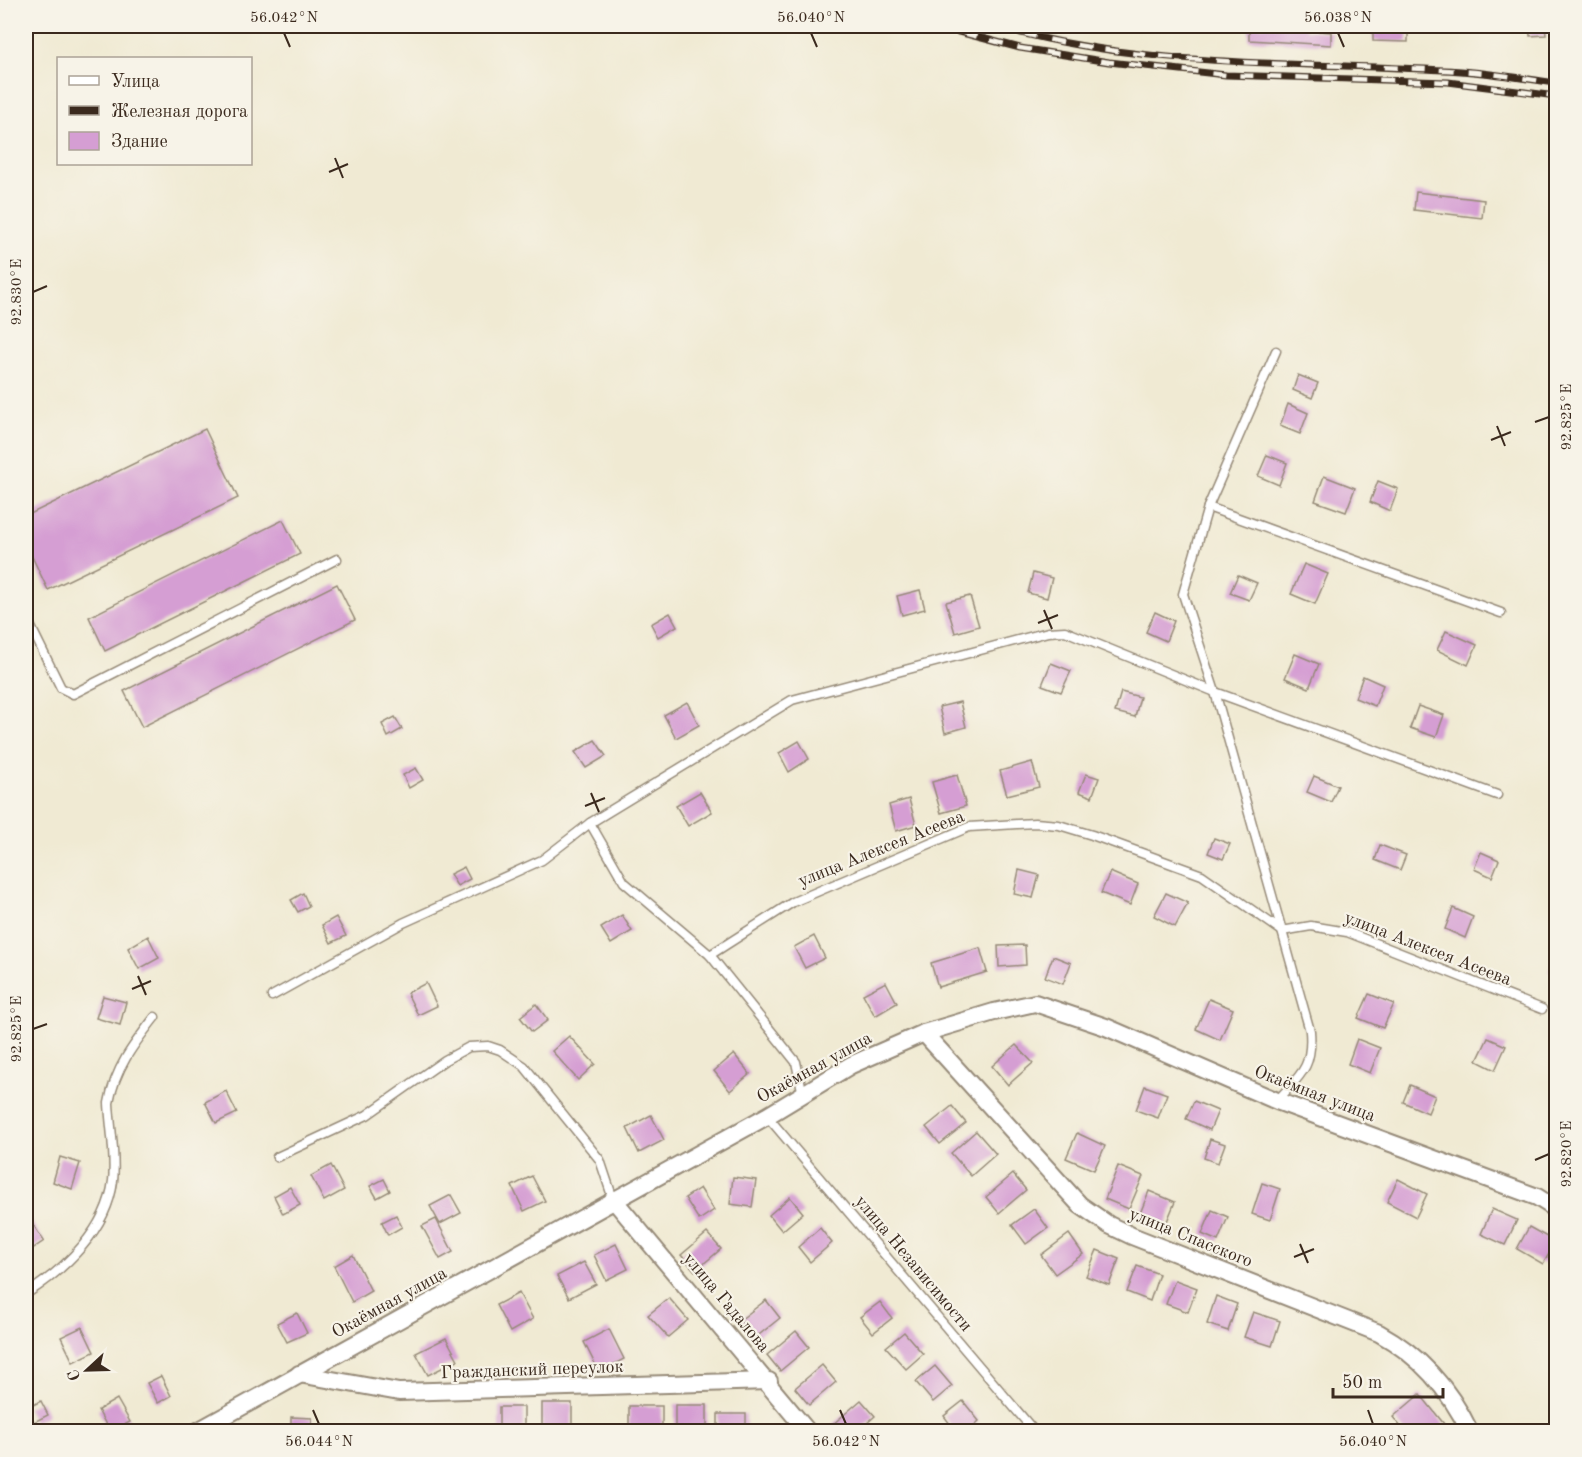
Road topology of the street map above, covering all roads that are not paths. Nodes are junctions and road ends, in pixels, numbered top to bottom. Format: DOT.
graph roads {
  1 [pos="1276,351"];
  2 [pos="1208,507"];
  3 [pos="337,559"];
  4 [pos="1501,613"];
  5 [pos="26,617"];
  6 [pos="1215,692"];
  7 [pos="1497,795"];
  8 [pos="590,823"];
  9 [pos="1282,931"];
  10 [pos="710,955"];
  11 [pos="272,996"];
  12 [pos="1542,1009"];
  13 [pos="154,1017"];
  14 [pos="924,1034"];
  15 [pos="802,1095"];
  16 [pos="1277,1101"];
  17 [pos="766,1116"];
  18 [pos="277,1157"];
  19 [pos="614,1199"];
  20 [pos="1557,1209"];
  21 [pos="26,1294"];
  22 [pos="298,1374"];
  23 [pos="768,1382"];
  24 [pos="196,1431"];
  25 [pos="808,1431"];
  26 [pos="1035,1431"];
  27 [pos="1470,1431"];
  1 -- 2 [label="lane"];
  2 -- 4 [label="lane"];
  2 -- 6 [label="lane"];
  3 -- 5 [label="lane"];
  6 -- 7 [label="lane"];
  6 -- 8 [label="lane"];
  6 -- 9 [label="lane"];
  8 -- 10 [label="lane"];
  8 -- 11 [label="lane"];
  9 -- 10 [label="lane, улица Алексея Асеева"];
  9 -- 12 [label="lane, улица Алексея Асеева"];
  9 -- 16 [label="lane"];
  10 -- 15 [label="lane"];
  13 -- 21 [label="lane"];
  14 -- 15 [label="street, Окаёмная улица"];
  14 -- 16 [label="street, Окаёмная улица"];
  14 -- 27 [label="street, улица Спасского"];
  15 -- 17 [label="street, Окаёмная улица"];
  16 -- 20 [label="street, Окаёмная улица"];
  17 -- 19 [label="street, Окаёмная улица"];
  17 -- 26 [label="lane, улица Независимости"];
  18 -- 19 [label="lane"];
  19 -- 22 [label="street, Окаёмная улица"];
  19 -- 23 [label="street, улица Гадалова"];
  22 -- 23 [label="street, Гражданский переулок"];
  22 -- 24 [label="street, Окаёмная улица"];
  23 -- 25 [label="street, улица Гадалова"];
}
